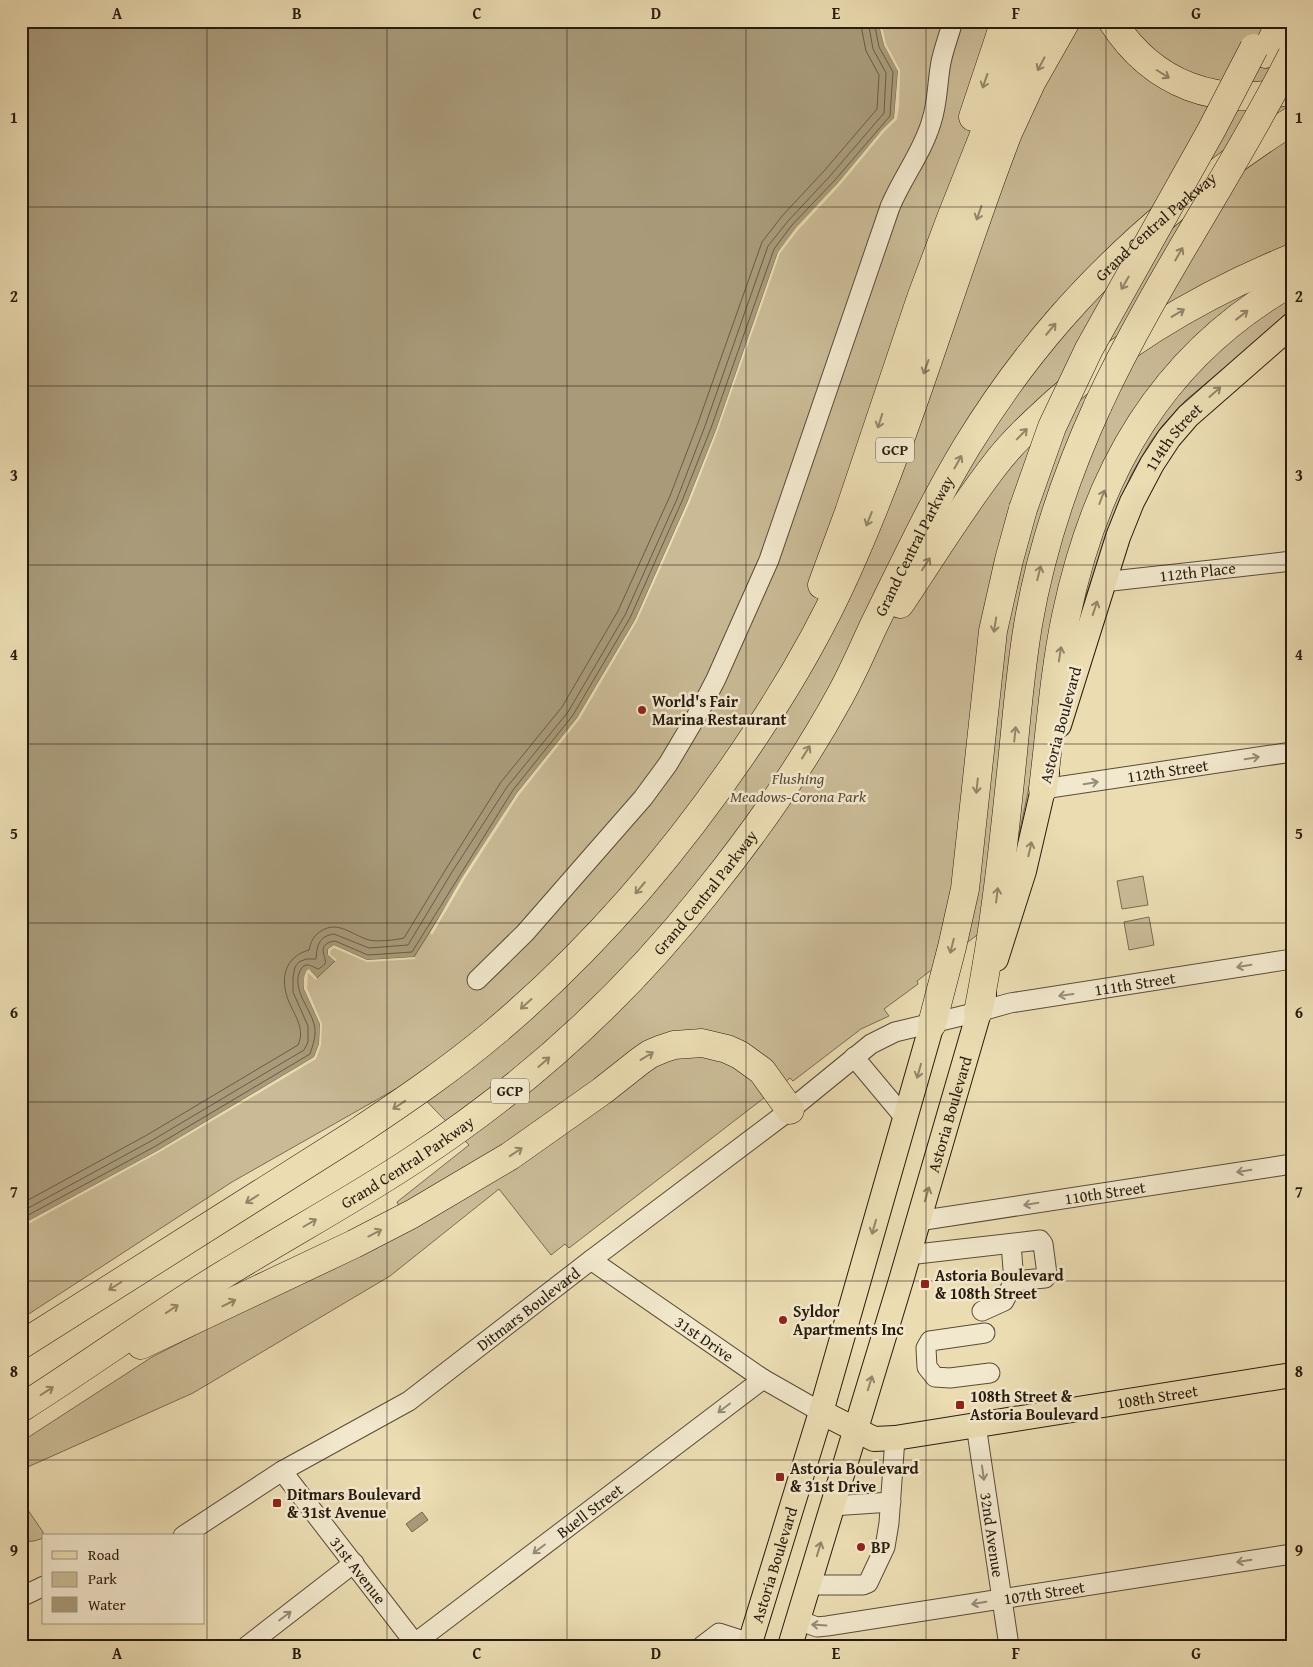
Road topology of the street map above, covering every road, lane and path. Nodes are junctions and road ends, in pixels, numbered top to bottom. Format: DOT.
graph roads {
  1 [pos="953,21"];
  2 [pos="1034,21"];
  3 [pos="1066,21"];
  4 [pos="1266,21"];
  5 [pos="1281,21"];
  6 [pos="1004,25"];
  7 [pos="1119,32"];
  8 [pos="1259,51"];
  9 [pos="1292,55"];
  10 [pos="1292,90"];
  11 [pos="1292,121"];
  12 [pos="1292,258"];
  13 [pos="1292,282"];
  14 [pos="912,324"];
  15 [pos="1292,325"];
  16 [pos="1292,561"];
  17 [pos="1104,582"];
  18 [pos="842,693"];
  19 [pos="1292,752"];
  20 [pos="1043,789"];
  21 [pos="671,851"];
  22 [pos="1292,959"];
  23 [pos="478,980"];
  24 [pos="978,1012"];
  25 [pos="932,1024"];
  26 [pos="854,1057"];
  27 [pos="790,1110"];
  28 [pos="904,1118"];
  29 [pos="1292,1164"];
  30 [pos="918,1221"];
  31 [pos="1011,1244"];
  32 [pos="908,1255"];
  33 [pos="591,1260"];
  34 [pos="1014,1281"];
  35 [pos="982,1312"];
  36 [pos="984,1333"];
  37 [pos="21,1345"];
  38 [pos="990,1373"];
  39 [pos="1292,1374"];
  40 [pos="73,1375"];
  41 [pos="763,1378"];
  42 [pos="21,1408"];
  43 [pos="821,1412"];
  44 [pos="976,1424"];
  45 [pos="856,1430"];
  46 [pos="895,1438"];
  47 [pos="282,1471"];
  48 [pos="891,1502"];
  49 [pos="832,1506"];
  50 [pos="186,1534"];
  51 [pos="1292,1554"];
  52 [pos="354,1563"];
  53 [pos="808,1585"];
  54 [pos="42,1587"];
  55 [pos="21,1597"];
  56 [pos="1002,1599"];
  57 [pos="798,1620"];
  58 [pos="416,1644"];
  59 [pos="749,1644"];
  60 [pos="246,1646"];
  61 [pos="702,1646"];
  62 [pos="790,1646"];
  63 [pos="1009,1646"];
  1 -- 23 [label="street"];
  2 -- 14 [label="highway, GCP"];
  3 -- 21 [label="highway, GCP, one-way"];
  4 -- 8 [label="highway"];
  5 -- 8 [label="highway"];
  6 -- 14 [label="highway, one-way"];
  7 -- 10 [label="highway, one-way"];
  8 -- 25 [label="highway, one-way, bridge"];
  24 -- 9 [label="highway, one-way, bridge"];
  18 -- 11 [label="highway, Grand Central Parkway / GCP, one-way"];
  18 -- 12 [label="highway, one-way"];
  20 -- 13 [label="highway, one-way"];
  14 -- 21 [label="highway, GCP, one-way"];
  17 -- 15 [label="main road, 114th Street, one-way"];
  16 -- 17 [label="street, 112th Place"];
  20 -- 17 [label="main road, Astoria Boulevard, one-way"];
  40 -- 18 [label="highway, Grand Central Parkway / GCP, one-way"];
  20 -- 19 [label="street, 112th Street, one-way"];
  24 -- 20 [label="main road, Astoria Boulevard, one-way"];
  21 -- 37 [label="highway, GCP, one-way"];
  22 -- 24 [label="street, 111th Street, one-way"];
  24 -- 25 [label="street, Ditmars Boulevard"];
  30 -- 24 [label="main road, Astoria Boulevard, one-way"];
  25 -- 26 [label="street, Ditmars Boulevard"];
  25 -- 28 [label="main road, Astoria Boulevard, one-way"];
  26 -- 27 [label="street, Ditmars Boulevard"];
  26 -- 28 [label="street"];
  27 -- 33 [label="street, Ditmars Boulevard"];
  40 -- 27 [label="highway, one-way"];
  28 -- 43 [label="main road, Astoria Boulevard, one-way"];
  29 -- 30 [label="street, 110th Street, one-way"];
  30 -- 32 [label="main road, Astoria Boulevard"];
  31 -- 32 [label="street"];
  31 -- 34 [label="street"];
  31 -- 34 [label="street"];
  45 -- 32 [label="main road, Astoria Boulevard, one-way"];
  33 -- 41 [label="street, 31st Drive"];
  33 -- 47 [label="street, Ditmars Boulevard"];
  34 -- 35 [label="street"];
  36 -- 38 [label="street"];
  39 -- 44 [label="main road, 108th Street"];
  42 -- 40 [label="highway, Grand Central Parkway / GCP, one-way"];
  41 -- 43 [label="street, 31st Drive"];
  41 -- 58 [label="street, Buell Street, one-way"];
  43 -- 45 [label="main road, 108th Street"];
  43 -- 59 [label="main road, Astoria Boulevard"];
  44 -- 46 [label="main road, 108th Street"];
  44 -- 56 [label="street, 32nd Avenue, one-way"];
  45 -- 46 [label="main road, 108th Street"];
  45 -- 49 [label="main road, Astoria Boulevard"];
  46 -- 48 [label="street"];
  47 -- 50 [label="street, Ditmars Boulevard"];
  47 -- 52 [label="street, 31st Avenue"];
  48 -- 49 [label="street"];
  48 -- 53 [label="street"];
  53 -- 49 [label="main road, Astoria Boulevard, one-way"];
  51 -- 56 [label="street, 107th Street, one-way"];
  52 -- 58 [label="street, 31st Avenue"];
  60 -- 52 [label="street, one-way"];
  53 -- 57 [label="main road, Astoria Boulevard"];
  54 -- 55 [label="street"];
  56 -- 57 [label="street, 107th Street, one-way"];
  56 -- 63 [label="street, 32nd Avenue"];
  57 -- 62 [label="main road, Astoria Boulevard"];
  59 -- 61 [label="street"];
}
